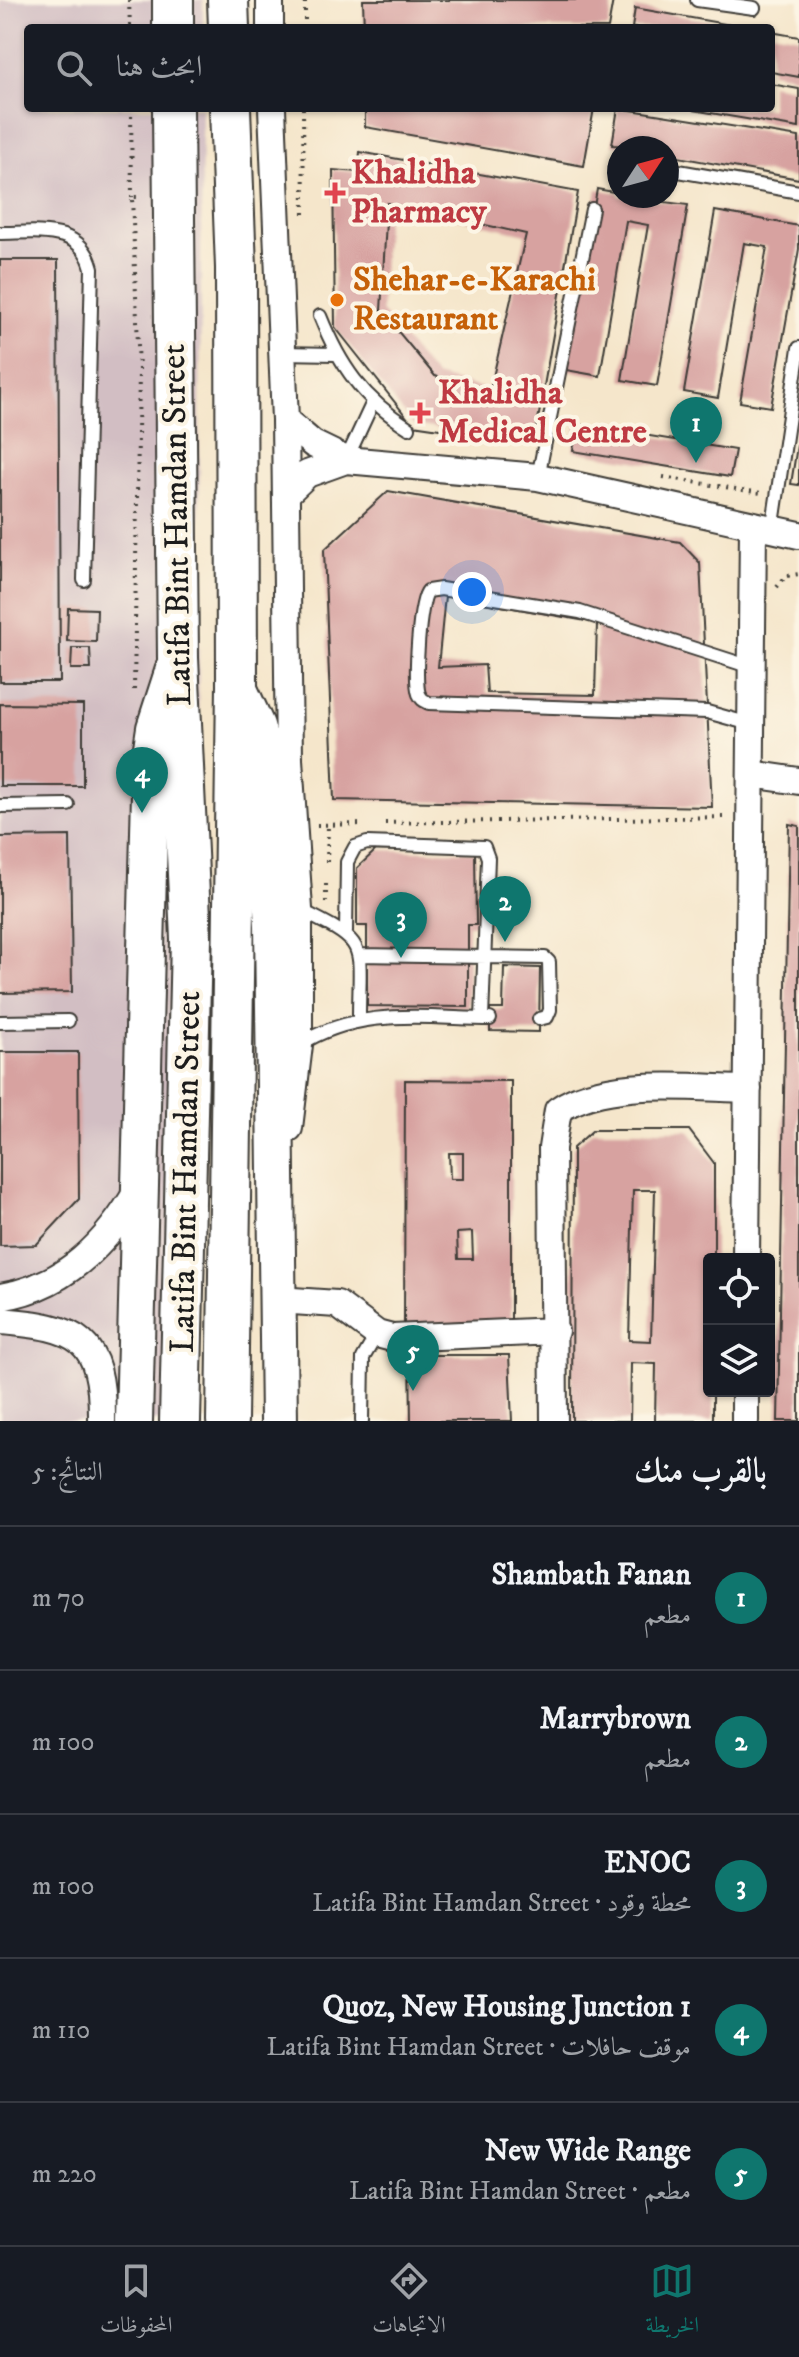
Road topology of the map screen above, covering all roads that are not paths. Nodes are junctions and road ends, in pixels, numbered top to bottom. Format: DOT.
graph roads {
  1 [pos="173,0"];
  2 [pos="228,0"];
  3 [pos="270,0"];
  4 [pos="697,0"];
  5 [pos="754,8"];
  6 [pos="173,24"];
  7 [pos="229,24"];
  8 [pos="270,24"];
  9 [pos="173,112"];
  10 [pos="230,112"];
  11 [pos="272,112"];
  12 [pos="679,171"];
  13 [pos="799,192"];
  14 [pos="592,209"];
  15 [pos="0,233"];
  16 [pos="320,316"];
  17 [pos="799,348"];
  18 [pos="282,353"];
  19 [pos="335,354"];
  20 [pos="373,402"];
  21 [pos="285,420"];
  22 [pos="409,428"];
  23 [pos="346,460"];
  24 [pos="538,477"];
  25 [pos="286,494"];
  26 [pos="763,529"];
  27 [pos="799,535"];
  28 [pos="84,580"];
  29 [pos="178,658"];
  30 [pos="751,667"];
  31 [pos="237,685"];
  32 [pos="750,724"];
  33 [pos="751,774"];
  34 [pos="799,781"];
  35 [pos="68,805"];
  36 [pos="0,806"];
  37 [pos="299,909"];
  38 [pos="346,932"];
  39 [pos="359,955"];
  40 [pos="484,956"];
  41 [pos="359,1018"];
  42 [pos="539,1019"];
  43 [pos="68,1021"];
  44 [pos="0,1022"];
  45 [pos="299,1045"];
  46 [pos="748,1089"];
  47 [pos="142,1181"];
  48 [pos="276,1185"];
  49 [pos="746,1253"];
  50 [pos="0,1297"];
  51 [pos="278,1300"];
  52 [pos="0,1321"];
  53 [pos="555,1331"];
  54 [pos="377,1334"];
  55 [pos="745,1397"];
  56 [pos="102,1421"];
  57 [pos="134,1421"];
  58 [pos="180,1421"];
  59 [pos="227,1421"];
  60 [pos="279,1421"];
  61 [pos="362,1421"];
  62 [pos="554,1421"];
  63 [pos="745,1421"];
  1 -- 6 [label="main road"];
  2 -- 7 [label="main road"];
  3 -- 8 [label="street"];
  4 -- 5 [label="lane"];
  9 -- 29 [label="main road, Latifa Bint Hamdan Street"];
  10 -- 31 [label="main road, Latifa Bint Hamdan Street"];
  11 -- 18 [label="street"];
  12 -- 13 [label="lane"];
  14 -- 24 [label="lane"];
  15 -- 28 [label="lane"];
  16 -- 19 [label="lane"];
  17 -- 26 [label="lane"];
  18 -- 19 [label="lane"];
  18 -- 21 [label="street"];
  19 -- 20 [label="lane"];
  20 -- 22 [label="lane"];
  20 -- 23 [label="lane"];
  21 -- 23 [label="street"];
  21 -- 25 [label="street"];
  23 -- 24 [label="street"];
  23 -- 25 [label="street"];
  24 -- 26 [label="street"];
  25 -- 37 [label="street"];
  26 -- 27 [label="street"];
  26 -- 30 [label="street"];
  29 -- 47 [label="street"];
  29 -- 58 [label="main road, Latifa Bint Hamdan Street"];
  30 -- 32 [label="street"];
  30 -- 32 [label="lane"];
  31 -- 48 [label="street, Latifa Bint Hamdan Street"];
  31 -- 59 [label="main road, Latifa Bint Hamdan Street"];
  32 -- 33 [label="street"];
  33 -- 34 [label="street"];
  33 -- 46 [label="street"];
  35 -- 36 [label="lane"];
  37 -- 38 [label="lane"];
  37 -- 45 [label="street"];
  38 -- 39 [label="lane"];
  38 -- 40 [label="lane"];
  39 -- 40 [label="lane"];
  39 -- 41 [label="lane"];
  40 -- 41 [label="lane"];
  40 -- 42 [label="lane"];
  41 -- 45 [label="lane"];
  43 -- 44 [label="lane"];
  45 -- 48 [label="street"];
  46 -- 49 [label="street"];
  46 -- 53 [label="street"];
  47 -- 50 [label="street"];
  47 -- 57 [label="street"];
  48 -- 51 [label="street, Latifa Bint Hamdan Street"];
  51 -- 54 [label="street"];
  51 -- 60 [label="street, Latifa Bint Hamdan Street"];
  52 -- 56 [label="street"];
  53 -- 54 [label="street"];
  53 -- 62 [label="street"];
  54 -- 61 [label="lane"];
  55 -- 63 [label="street"];
}
